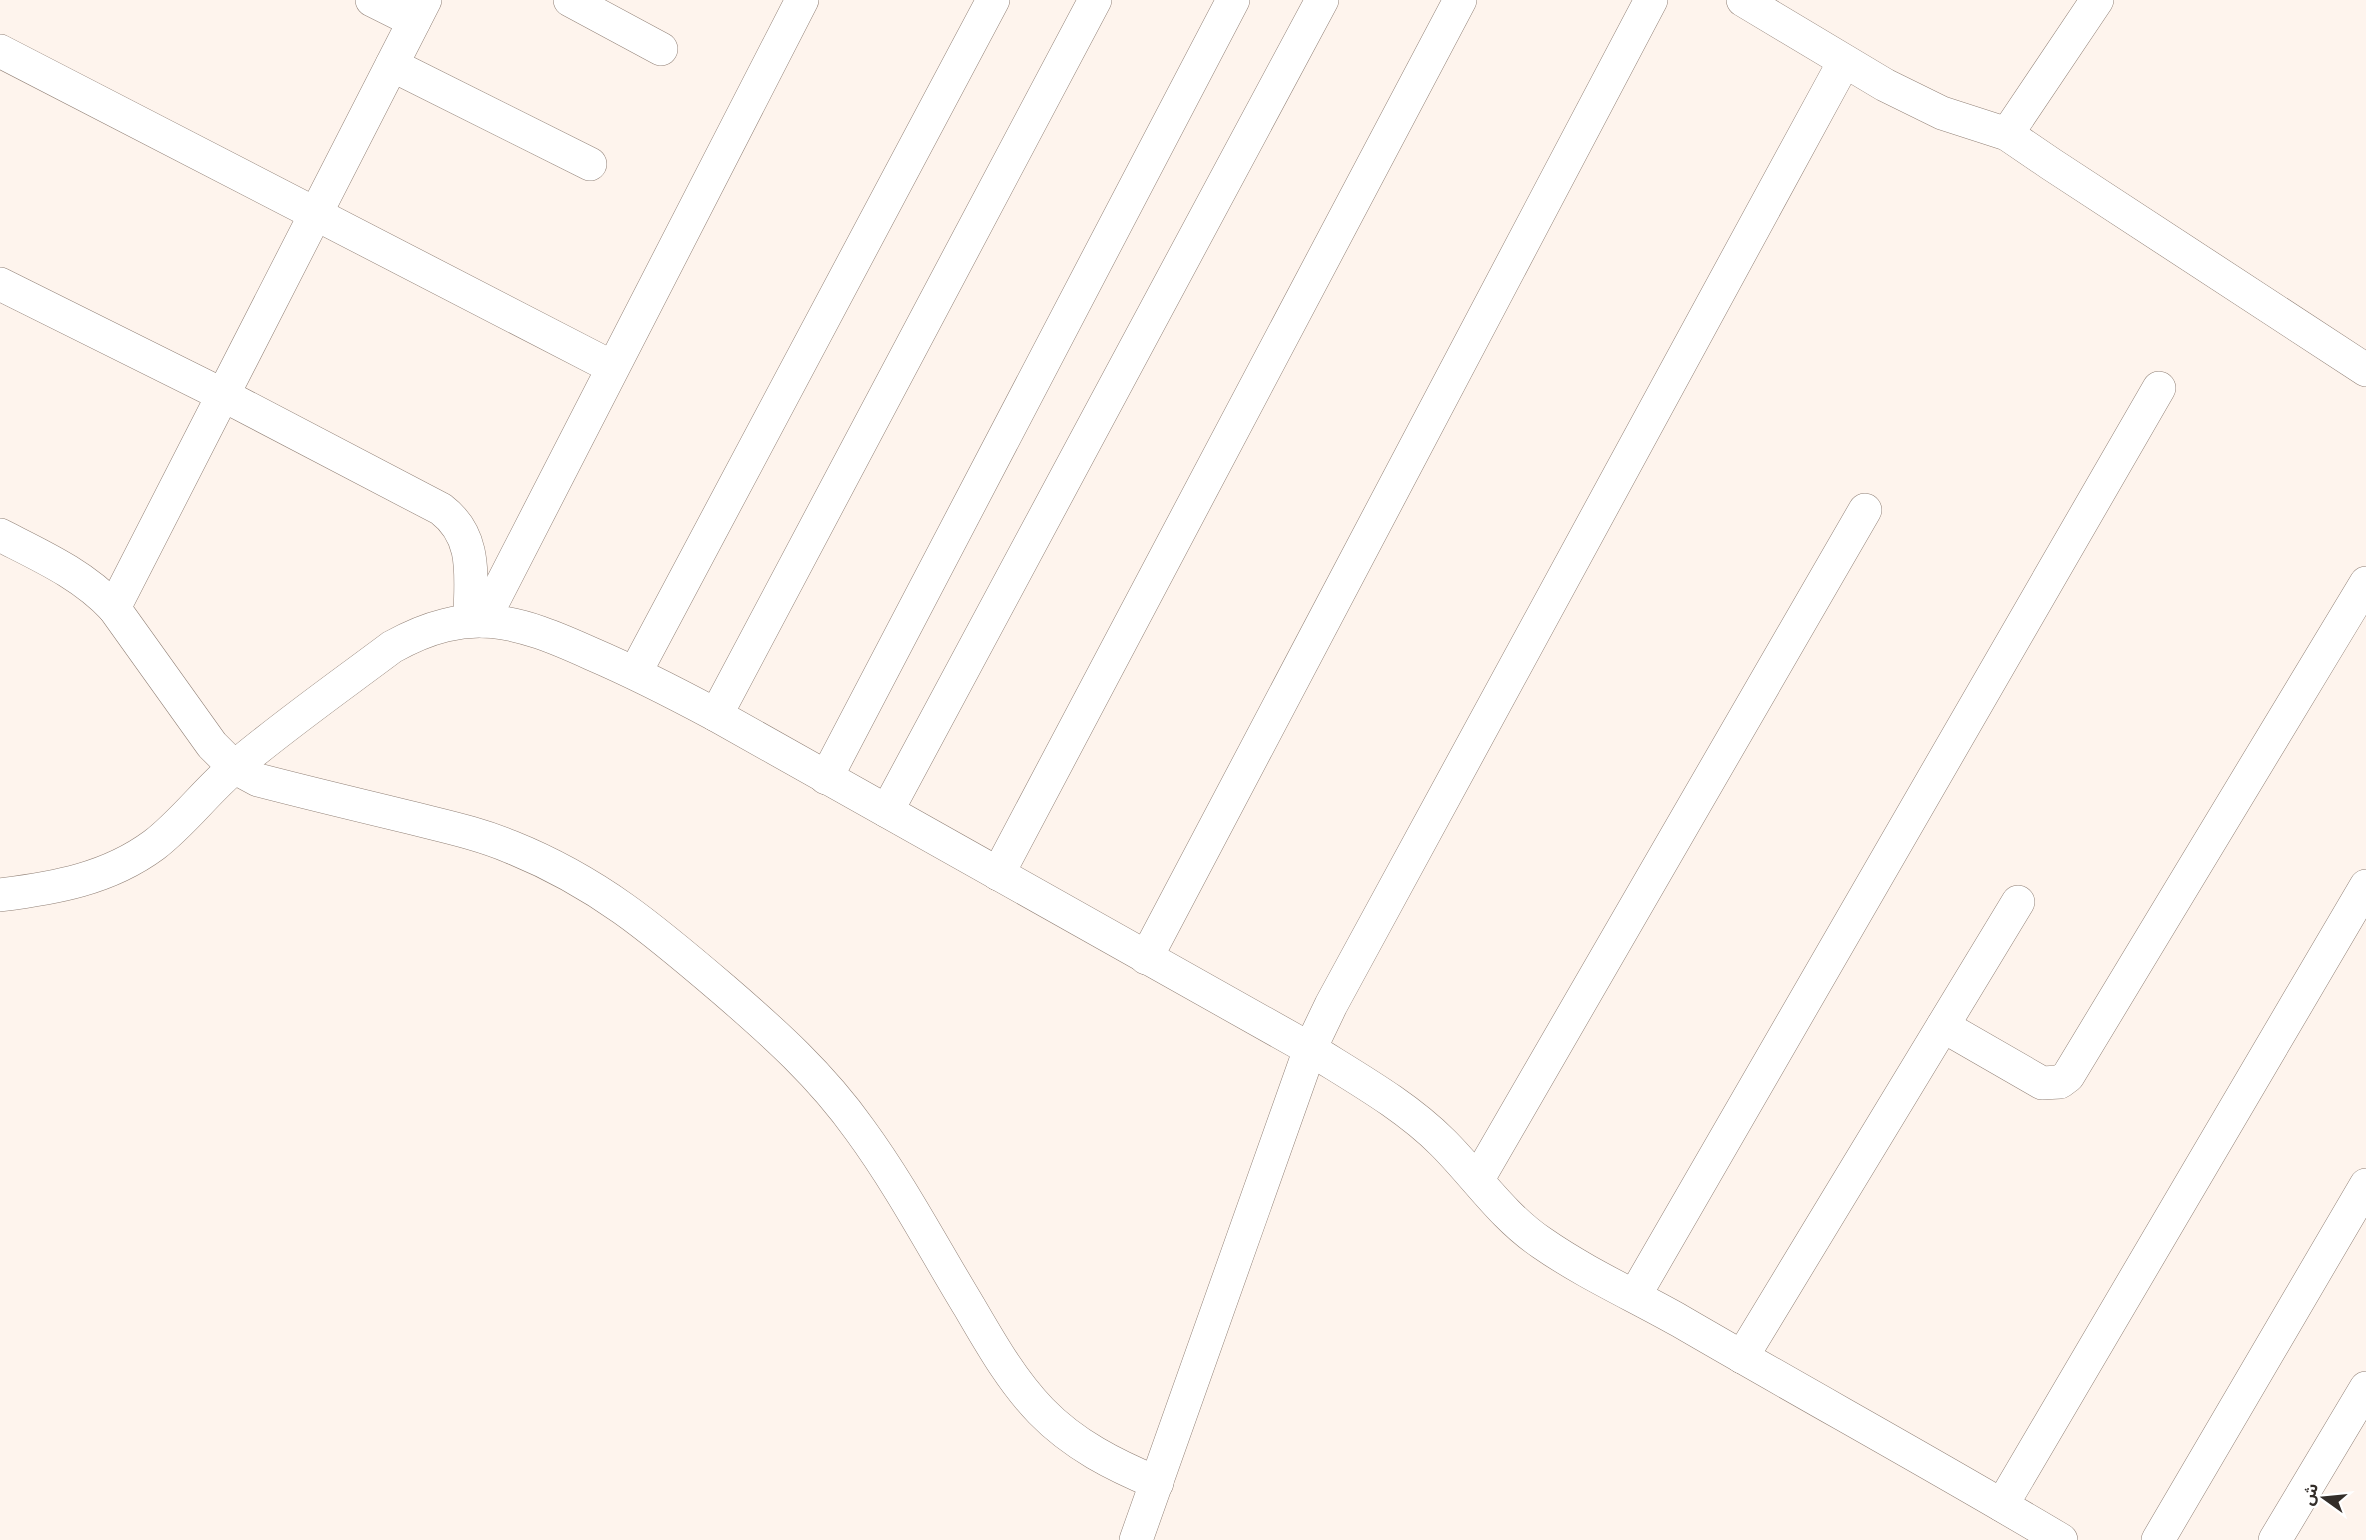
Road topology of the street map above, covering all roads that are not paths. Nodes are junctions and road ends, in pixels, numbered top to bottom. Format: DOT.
graph roads {
  1 [pos="372,0"];
  2 [pos="570,0"];
  3 [pos="802,0"];
  4 [pos="993,0"];
  5 [pos="1095,0"];
  6 [pos="1233,0"];
  7 [pos="1322,0"];
  8 [pos="1460,0"];
  9 [pos="1651,0"];
  10 [pos="1743,0"];
  11 [pos="2097,0"];
  12 [pos="420,10"];
  13 [pos="661,49"];
  14 [pos="0,51"];
  15 [pos="1844,62"];
  16 [pos="392,65"];
  17 [pos="2007,134"];
  18 [pos="590,164"];
  19 [pos="315,214"];
  20 [pos="0,284"];
  21 [pos="612,367"];
  22 [pos="2366,370"];
  23 [pos="2159,388"];
  24 [pos="223,395"];
  25 [pos="1865,510"];
  26 [pos="0,535"];
  27 [pos="2366,583"];
  28 [pos="114,608"];
  29 [pos="476,621"];
  30 [pos="635,673"];
  31 [pos="716,715"];
  32 [pos="234,767"];
  33 [pos="826,778"];
  34 [pos="887,811"];
  35 [pos="998,874"];
  36 [pos="0,895"];
  37 [pos="2018,902"];
  38 [pos="2362,904"];
  39 [pos="1146,958"];
  40 [pos="1943,1026"];
  41 [pos="1310,1049"];
  42 [pos="1478,1179"];
  43 [pos="2366,1185"];
  44 [pos="1635,1295"];
  45 [pos="1742,1358"];
  46 [pos="2366,1388"];
  47 [pos="1157,1484"];
  48 [pos="2002,1505"];
  49 [pos="1137,1540"];
  50 [pos="2061,1540"];
  51 [pos="2158,1540"];
  52 [pos="2275,1540"];
  1 -- 12 [label="street"];
  2 -- 13 [label="street"];
  3 -- 21 [label="street"];
  4 -- 30 [label="street"];
  5 -- 31 [label="street"];
  6 -- 33 [label="street"];
  7 -- 34 [label="street"];
  8 -- 35 [label="street"];
  9 -- 39 [label="street"];
  10 -- 15 [label="street"];
  11 -- 17 [label="street"];
  12 -- 16 [label="street"];
  14 -- 19 [label="street"];
  15 -- 17 [label="street"];
  15 -- 41 [label="street"];
  16 -- 18 [label="street"];
  16 -- 19 [label="street"];
  17 -- 22 [label="street"];
  19 -- 21 [label="street"];
  19 -- 24 [label="street"];
  20 -- 24 [label="street"];
  21 -- 29 [label="street"];
  23 -- 44 [label="street"];
  24 -- 28 [label="street"];
  24 -- 29 [label="street"];
  25 -- 42 [label="street"];
  26 -- 28 [label="street"];
  27 -- 40 [label="street"];
  28 -- 32 [label="street"];
  29 -- 30 [label="street"];
  29 -- 32 [label="street"];
  30 -- 31 [label="street"];
  31 -- 33 [label="street"];
  32 -- 36 [label="street"];
  32 -- 47 [label="street"];
  33 -- 34 [label="street"];
  34 -- 35 [label="street"];
  35 -- 39 [label="street"];
  37 -- 40 [label="street"];
  38 -- 48 [label="street"];
  39 -- 41 [label="street"];
  40 -- 45 [label="street"];
  41 -- 42 [label="street"];
  41 -- 47 [label="street"];
  42 -- 44 [label="street"];
  43 -- 51 [label="street"];
  44 -- 45 [label="street"];
  45 -- 48 [label="street"];
  46 -- 52 [label="street"];
  47 -- 49 [label="street"];
  48 -- 50 [label="street"];
}
